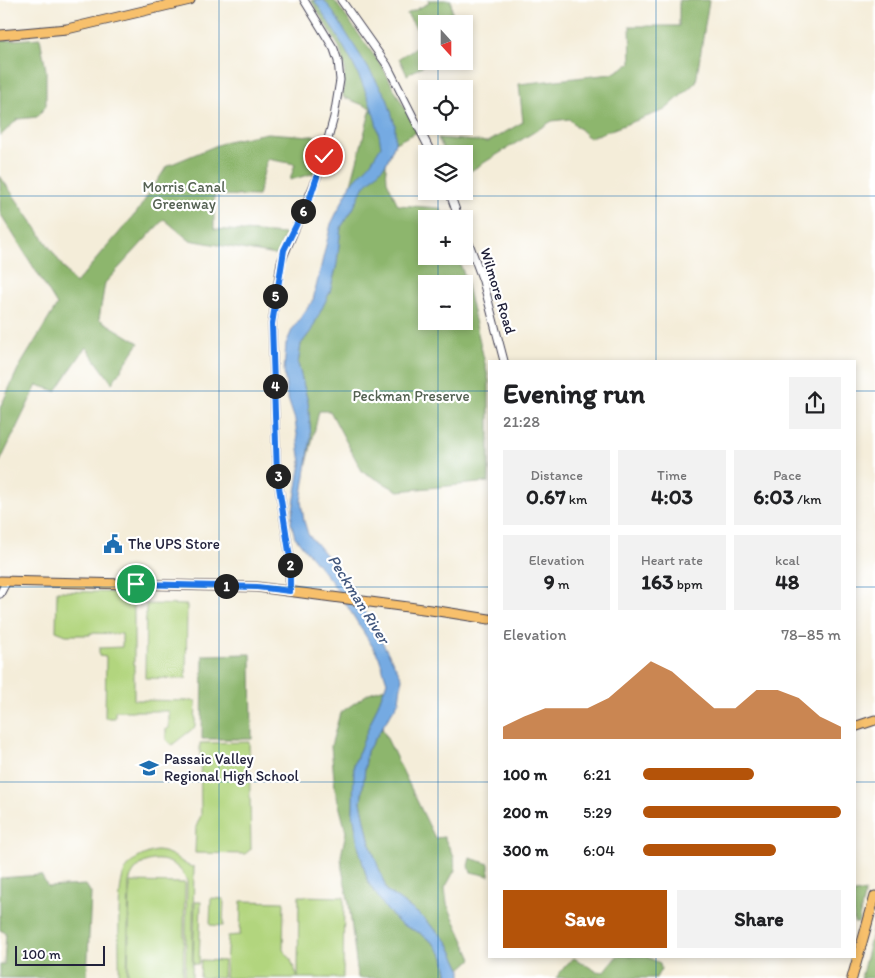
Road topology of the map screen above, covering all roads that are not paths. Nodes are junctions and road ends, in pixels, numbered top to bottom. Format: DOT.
graph roads {
  1 [pos="190,0"];
  2 [pos="304,0"];
  3 [pos="341,0"];
  4 [pos="0,35"];
  5 [pos="427,145"];
  6 [pos="473,254"];
  7 [pos="504,360"];
  8 [pos="3,581"];
  9 [pos="290,591"];
  10 [pos="0,594"];
  11 [pos="488,619"];
  12 [pos="875,720"];
  13 [pos="856,726"];
  14 [pos="875,896"];
  15 [pos="852,978"];
  1 -- 4 [label="main road"];
  2 -- 9 [label="street"];
  3 -- 5 [label="street"];
  6 -- 7 [label="street, Wilmore Road"];
  8 -- 9 [label="main road"];
  8 -- 10 [label="street"];
  9 -- 11 [label="main road"];
  12 -- 13 [label="main road"];
  14 -- 15 [label="main road"];
}
